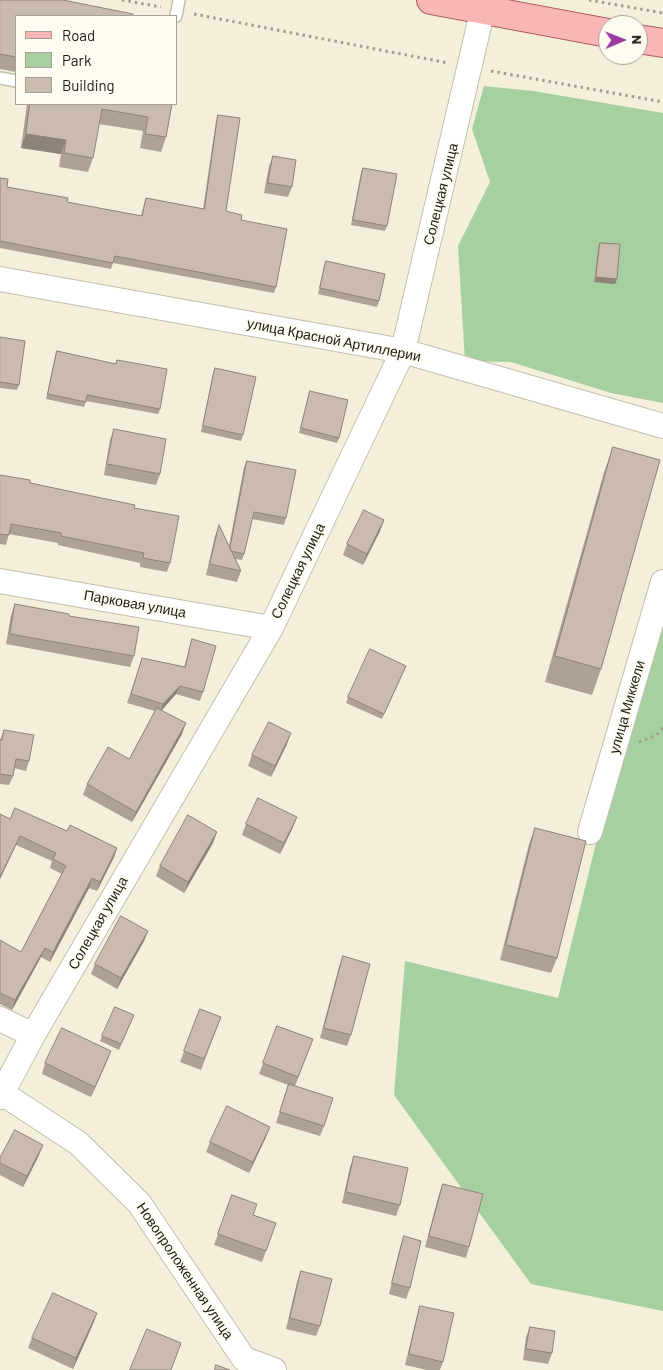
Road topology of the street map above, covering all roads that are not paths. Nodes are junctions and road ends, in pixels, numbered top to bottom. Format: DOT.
graph roads {
  1 [pos="430,0"];
  2 [pos="485,5"];
  3 [pos="598,31"];
  4 [pos="648,41"];
  5 [pos="663,43"];
  6 [pos="0,78"];
  7 [pos="15,80"];
  8 [pos="0,279"];
  9 [pos="403,351"];
  10 [pos="663,426"];
  11 [pos="0,581"];
  12 [pos="663,582"];
  13 [pos="271,628"];
  14 [pos="590,832"];
  15 [pos="0,1019"];
  16 [pos="33,1035"];
  17 [pos="1,1095"];
  18 [pos="274,1370"];
  1 -- 2 [label="main road"];
  2 -- 3 [label="main road"];
  2 -- 9 [label="street, Солецкая улица"];
  4 -- 5 [label="main road"];
  6 -- 7 [label="lane"];
  8 -- 9 [label="street, улица Красной Артиллерии"];
  9 -- 10 [label="street, улица Красной Артиллерии"];
  9 -- 13 [label="street, Солецкая улица"];
  11 -- 13 [label="street, Парковая улица"];
  12 -- 14 [label="street, улица Миккели"];
  13 -- 16 [label="street, Солецкая улица"];
  15 -- 16 [label="street"];
  16 -- 17 [label="street, Солецкая улица"];
  17 -- 18 [label="street, Новопроложенная улица"];
}
